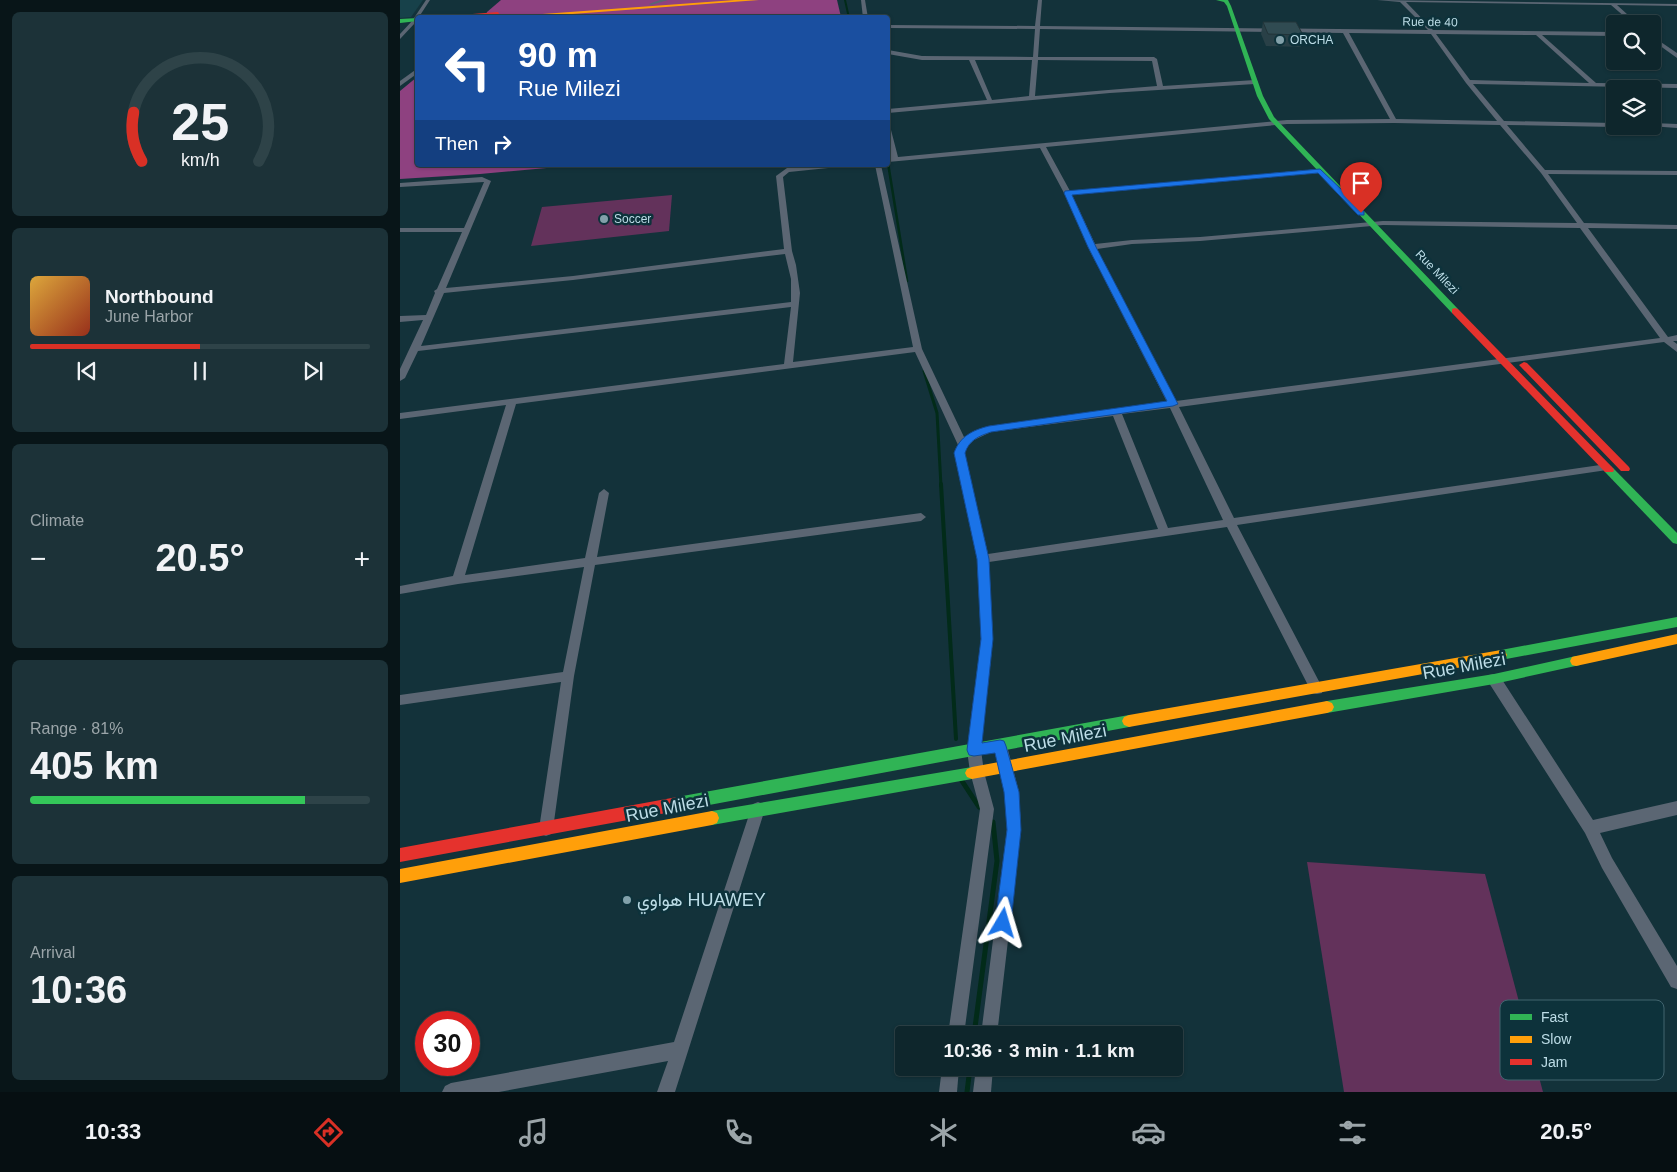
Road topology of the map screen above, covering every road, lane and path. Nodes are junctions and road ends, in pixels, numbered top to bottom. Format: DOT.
graph roads {
  1 [pos="428,0"];
  2 [pos="666,0"];
  3 [pos="710,0"];
  4 [pos="757,0"];
  5 [pos="863,0"];
  6 [pos="1040,0"];
  7 [pos="1218,0"];
  8 [pos="1224,0"];
  9 [pos="1232,0"];
  10 [pos="1379,0"];
  11 [pos="1401,0"];
  12 [pos="1529,1"];
  13 [pos="1610,2"];
  14 [pos="651,4"];
  15 [pos="1677,5"];
  16 [pos="419,15"];
  17 [pos="491,15"];
  18 [pos="534,15"];
  19 [pos="866,15"];
  20 [pos="1625,15"];
  21 [pos="415,21"];
  22 [pos="400,22"];
  23 [pos="415,22"];
  24 [pos="890,26"];
  25 [pos="1038,28"];
  26 [pos="1241,29"];
  27 [pos="1345,31"];
  28 [pos="1433,33"];
  29 [pos="1537,33"];
  30 [pos="1606,34"];
  31 [pos="400,37"];
  32 [pos="1661,44"];
  33 [pos="890,52"];
  34 [pos="1677,56"];
  35 [pos="971,58"];
  36 [pos="1034,58"];
  37 [pos="415,70"];
  38 [pos="408,71"];
  39 [pos="415,72"];
  40 [pos="1255,82"];
  41 [pos="1468,82"];
  42 [pos="400,84"];
  43 [pos="1595,85"];
  44 [pos="1677,86"];
  45 [pos="1160,88"];
  46 [pos="1032,98"];
  47 [pos="990,101"];
  48 [pos="890,111"];
  49 [pos="1394,121"];
  50 [pos="1502,122"];
  51 [pos="1282,123"];
  52 [pos="1606,125"];
  53 [pos="1661,125"];
  54 [pos="1677,126"];
  55 [pos="890,138"];
  56 [pos="1042,146"];
  57 [pos="895,159"];
  58 [pos="890,160"];
  59 [pos="818,167"];
  60 [pos="878,167"];
  61 [pos="1320,171"];
  62 [pos="1543,172"];
  63 [pos="1677,174"];
  64 [pos="400,185"];
  65 [pos="1068,193"];
  66 [pos="1378,223"];
  67 [pos="1583,226"];
  68 [pos="1677,227"];
  69 [pos="400,230"];
  70 [pos="467,230"];
  71 [pos="1092,247"];
  72 [pos="788,251"];
  73 [pos="438,291"];
  74 [pos="795,304"];
  75 [pos="427,317"];
  76 [pos="400,319"];
  77 [pos="1677,338"];
  78 [pos="1666,339"];
  79 [pos="414,349"];
  80 [pos="918,349"];
  81 [pos="1677,349"];
  82 [pos="1518,359"];
  83 [pos="1505,361"];
  84 [pos="788,364"];
  85 [pos="401,373"];
  86 [pos="512,402"];
  87 [pos="1173,404"];
  88 [pos="1116,411"];
  89 [pos="400,416"];
  90 [pos="962,444"];
  91 [pos="1608,467"];
  92 [pos="1631,476"];
  93 [pos="604,493"];
  94 [pos="1651,497"];
  95 [pos="921,517"];
  96 [pos="1677,523"];
  97 [pos="1232,524"];
  98 [pos="1165,533"];
  99 [pos="1677,540"];
  100 [pos="983,559"];
  101 [pos="590,563"];
  102 [pos="458,580"];
  103 [pos="400,590"];
  104 [pos="1677,622"];
  105 [pos="1677,640"];
  106 [pos="568,676"];
  107 [pos="1494,679"];
  108 [pos="1316,689"];
  109 [pos="400,700"];
  110 [pos="1000,746"];
  111 [pos="974,750"];
  112 [pos="1004,768"];
  113 [pos="977,772"];
  114 [pos="1677,808"];
  115 [pos="758,809"];
  116 [pos="1590,828"];
  117 [pos="546,829"];
  118 [pos="400,856"];
  119 [pos="400,876"];
  120 [pos="1677,981"];
  121 [pos="957,1026"];
  122 [pos="990,1026"];
  123 [pos="679,1050"];
  124 [pos="950,1076"];
  125 [pos="984,1076"];
  126 [pos="451,1092"];
  127 [pos="666,1092"];
  128 [pos="948,1092"];
  129 [pos="982,1092"];
  1 -- 16 [label="street"];
  2 -- 14 [label="street"];
  3 -- 14 [label="street"];
  4 -- 18 [label="street"];
  5 -- 19 [label="street"];
  6 -- 25 [label="street"];
  7 -- 8 [label="street, Rue Milezi"];
  8 -- 26 [label="street, Rue Milezi"];
  9 -- 26 [label="street, Rue Milezi"];
  10 -- 11 [label="street"];
  11 -- 12 [label="street"];
  11 -- 28 [label="street"];
  12 -- 13 [label="street"];
  13 -- 15 [label="street"];
  13 -- 20 [label="street"];
  14 -- 17 [label="street"];
  21 -- 22 [label="street"];
  23 -- 31 [label="street"];
  24 -- 25 [label="street, Rue de 40"];
  25 -- 26 [label="street, Rue de 40"];
  25 -- 36 [label="street"];
  26 -- 27 [label="street, Rue de 40"];
  26 -- 40 [label="street, Rue Milezi"];
  26 -- 51 [label="street, Rue Milezi"];
  27 -- 28 [label="street, Rue de 40"];
  27 -- 49 [label="street"];
  28 -- 29 [label="street, Rue de 40"];
  28 -- 41 [label="street"];
  29 -- 30 [label="street, Rue de 40"];
  29 -- 43 [label="street"];
  32 -- 34 [label="street"];
  33 -- 35 [label="street"];
  35 -- 36 [label="street"];
  35 -- 47 [label="street"];
  36 -- 45 [label="street"];
  36 -- 46 [label="street"];
  37 -- 38 [label="street"];
  39 -- 42 [label="street"];
  40 -- 45 [label="street"];
  40 -- 51 [label="street, Rue Milezi"];
  41 -- 43 [label="street"];
  41 -- 50 [label="street"];
  43 -- 44 [label="street"];
  45 -- 46 [label="street"];
  46 -- 47 [label="street"];
  47 -- 48 [label="street"];
  49 -- 50 [label="street"];
  49 -- 51 [label="street"];
  50 -- 52 [label="street"];
  50 -- 62 [label="street"];
  51 -- 56 [label="street"];
  51 -- 61 [label="street, Rue Milezi"];
  51 -- 66 [label="street, Rue Milezi"];
  53 -- 54 [label="street"];
  55 -- 57 [label="street"];
  56 -- 57 [label="street"];
  56 -- 65 [label="street"];
  57 -- 58 [label="street"];
  59 -- 72 [label="street"];
  60 -- 80 [label="street"];
  61 -- 65 [label="street"];
  61 -- 66 [label="street, Rue Milezi"];
  62 -- 63 [label="street"];
  62 -- 67 [label="street"];
  64 -- 70 [label="street"];
  65 -- 71 [label="street"];
  66 -- 67 [label="street"];
  66 -- 71 [label="street"];
  66 -- 82 [label="street, Rue Milezi"];
  66 -- 83 [label="street, Rue Milezi"];
  67 -- 68 [label="street"];
  67 -- 78 [label="street"];
  69 -- 70 [label="street"];
  70 -- 73 [label="street"];
  71 -- 87 [label="street"];
  72 -- 73 [label="street"];
  72 -- 74 [label="street"];
  73 -- 75 [label="street"];
  74 -- 79 [label="street"];
  74 -- 84 [label="street"];
  75 -- 76 [label="street"];
  75 -- 79 [label="street"];
  77 -- 78 [label="street"];
  78 -- 81 [label="street"];
  78 -- 82 [label="street"];
  79 -- 85 [label="street"];
  80 -- 84 [label="street"];
  80 -- 90 [label="street"];
  82 -- 83 [label="street"];
  82 -- 92 [label="street, Rue Milezi"];
  83 -- 87 [label="street"];
  83 -- 91 [label="street, Rue Milezi"];
  84 -- 86 [label="street"];
  86 -- 89 [label="street"];
  86 -- 102 [label="street"];
  87 -- 88 [label="street"];
  87 -- 97 [label="street"];
  88 -- 90 [label="street"];
  88 -- 98 [label="street"];
  90 -- 100 [label="street"];
  91 -- 97 [label="street"];
  91 -- 99 [label="street, Rue Milezi"];
  93 -- 101 [label="street"];
  94 -- 96 [label="street"];
  95 -- 101 [label="street"];
  97 -- 98 [label="street"];
  97 -- 108 [label="street"];
  98 -- 100 [label="street"];
  100 -- 111 [label="street"];
  101 -- 102 [label="street"];
  101 -- 106 [label="street"];
  102 -- 103 [label="street"];
  104 -- 108 [label="street, Rue Milezi"];
  105 -- 107 [label="street, Rue Milezi"];
  106 -- 109 [label="street"];
  106 -- 117 [label="street"];
  107 -- 112 [label="street, Rue Milezi"];
  107 -- 116 [label="street"];
  108 -- 110 [label="street, Rue Milezi"];
  110 -- 111 [label="street, Rue Milezi"];
  110 -- 112 [label="street"];
  111 -- 113 [label="street"];
  111 -- 117 [label="street, Rue Milezi"];
  112 -- 113 [label="street, Rue Milezi"];
  112 -- 122 [label="street"];
  113 -- 115 [label="street, Rue Milezi"];
  113 -- 121 [label="street"];
  114 -- 116 [label="street"];
  115 -- 119 [label="street, Rue Milezi"];
  115 -- 123 [label="street"];
  116 -- 120 [label="street"];
  117 -- 118 [label="street, Rue Milezi"];
  123 -- 126 [label="street"];
  123 -- 127 [label="street"];
  124 -- 128 [label="street"];
  125 -- 129 [label="street"];
}
